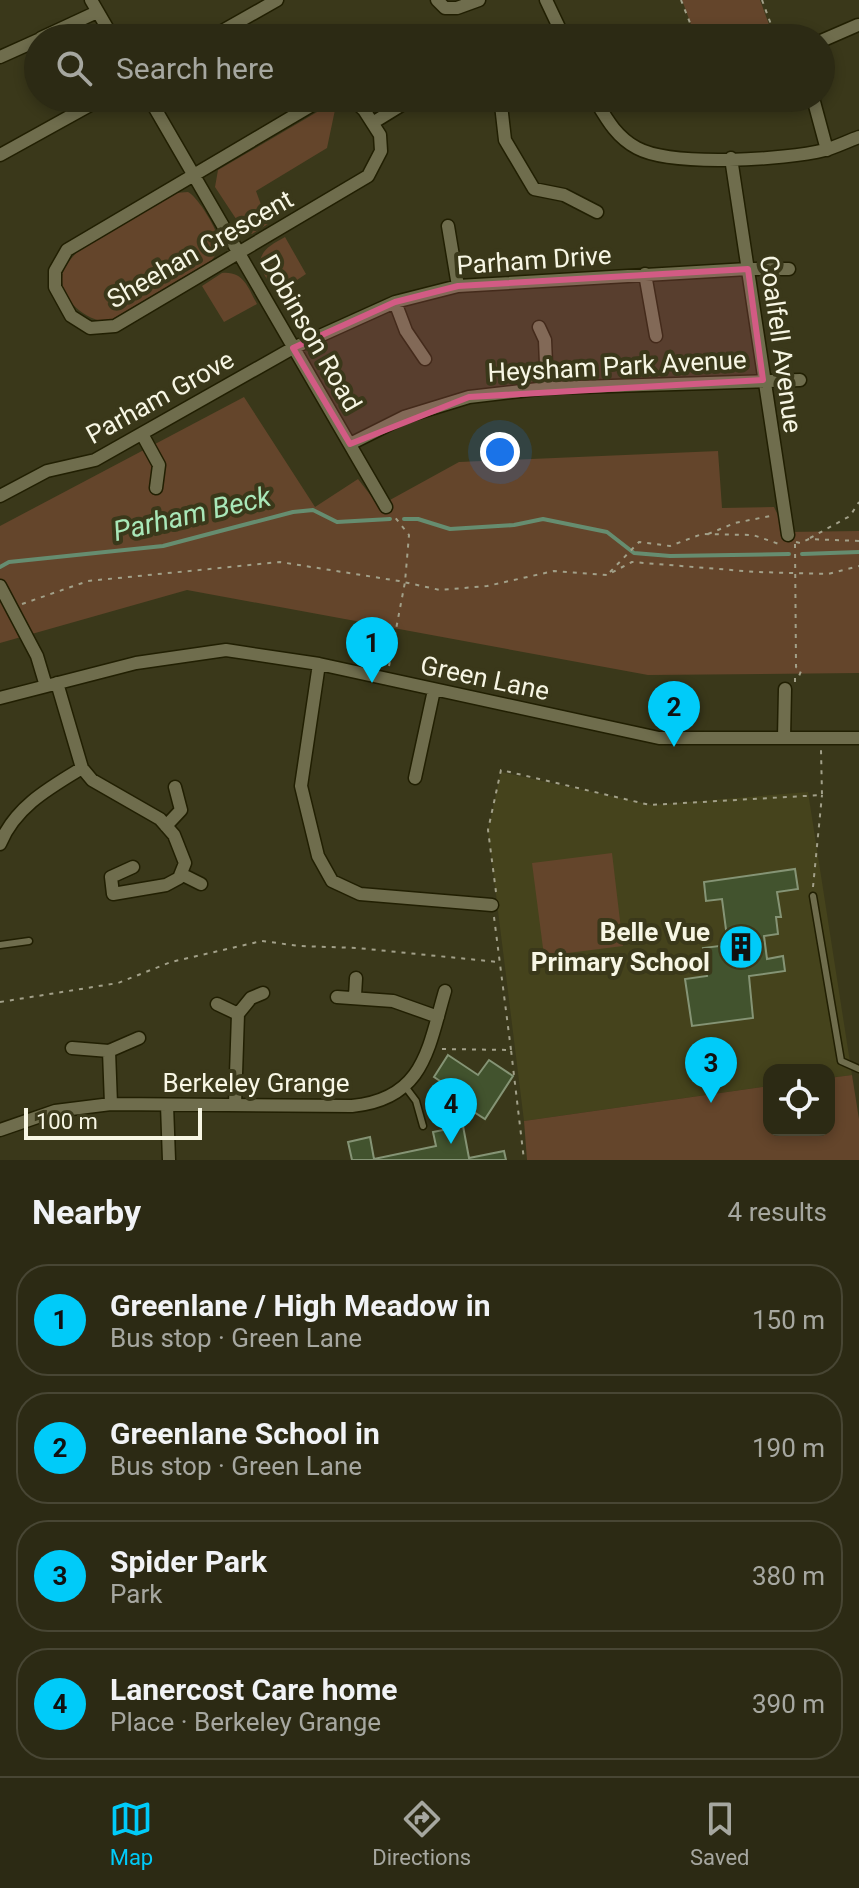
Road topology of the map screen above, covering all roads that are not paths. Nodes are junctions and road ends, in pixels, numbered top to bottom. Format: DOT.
graph roads {
  1 [pos="277,0"];
  2 [pos="437,0"];
  3 [pos="479,0"];
  4 [pos="546,0"];
  5 [pos="94,6"];
  6 [pos="65,24"];
  7 [pos="105,24"];
  8 [pos="235,24"];
  9 [pos="557,24"];
  10 [pos="858,25"];
  11 [pos="835,35"];
  12 [pos="24,46"];
  13 [pos="0,57"];
  14 [pos="78,112"];
  15 [pos="157,112"];
  16 [pos="300,112"];
  17 [pos="364,112"];
  18 [pos="389,112"];
  19 [pos="502,112"];
  20 [pos="602,112"];
  21 [pos="817,112"];
  22 [pos="374,122"];
  23 [pos="859,137"];
  24 [pos="827,150"];
  25 [pos="0,155"];
  26 [pos="731,158"];
  27 [pos="194,174"];
  28 [pos="597,212"];
  29 [pos="448,226"];
  30 [pos="239,253"];
  31 [pos="748,269"];
  32 [pos="789,269"];
  33 [pos="645,274"];
  34 [pos="458,286"];
  35 [pos="395,302"];
  36 [pos="539,327"];
  37 [pos="656,336"];
  38 [pos="293,348"];
  39 [pos="425,359"];
  40 [pos="763,380"];
  41 [pos="800,380"];
  42 [pos="547,388"];
  43 [pos="142,434"];
  44 [pos="350,444"];
  45 [pos="156,488"];
  46 [pos="0,496"];
  47 [pos="386,507"];
  48 [pos="791,538"];
  49 [pos="0,586"];
  50 [pos="319,664"];
  51 [pos="52,684"];
  52 [pos="434,690"];
  53 [pos="790,690"];
  54 [pos="0,698"];
  55 [pos="784,738"];
  56 [pos="859,738"];
  57 [pos="82,768"];
  58 [pos="415,778"];
  59 [pos="175,787"];
  60 [pos="4,825"];
  61 [pos="166,826"];
  62 [pos="0,844"];
  63 [pos="133,867"];
  64 [pos="181,874"];
  65 [pos="201,884"];
  66 [pos="813,896"];
  67 [pos="492,905"];
  68 [pos="29,941"];
  69 [pos="0,945"];
  70 [pos="356,978"];
  71 [pos="445,991"];
  72 [pos="263,993"];
  73 [pos="355,996"];
  74 [pos="337,997"];
  75 [pos="217,1004"];
  76 [pos="238,1014"];
  77 [pos="438,1017"];
  78 [pos="139,1038"];
  79 [pos="72,1048"];
  80 [pos="109,1051"];
  81 [pos="859,1069"];
  82 [pos="404,1085"];
  83 [pos="111,1104"];
  84 [pos="235,1104"];
  85 [pos="167,1105"];
  86 [pos="423,1126"];
  87 [pos="0,1130"];
  88 [pos="169,1160"];
  1 -- 8 [label="street"];
  2 -- 3 [label="street"];
  4 -- 9 [label="street"];
  5 -- 6 [label="street"];
  5 -- 7 [label="street"];
  10 -- 11 [label="street"];
  12 -- 13 [label="street"];
  14 -- 25 [label="street"];
  15 -- 27 [label="street, Dobinson Road"];
  16 -- 27 [label="street, Sheehan Crescent"];
  17 -- 22 [label="street"];
  18 -- 22 [label="street"];
  19 -- 28 [label="street"];
  20 -- 26 [label="street"];
  21 -- 24 [label="street"];
  22 -- 30 [label="street, Sheehan Crescent"];
  23 -- 24 [label="street"];
  24 -- 26 [label="street"];
  26 -- 31 [label="street, Coalfell Avenue"];
  27 -- 30 [label="street, Dobinson Road"];
  27 -- 30 [label="street, Sheehan Crescent"];
  29 -- 34 [label="street"];
  30 -- 38 [label="street, Dobinson Road"];
  31 -- 32 [label="street, Parham Drive"];
  31 -- 33 [label="street, Parham Drive"];
  31 -- 40 [label="street, Coalfell Avenue"];
  33 -- 34 [label="street, Parham Drive"];
  33 -- 37 [label="street"];
  34 -- 35 [label="street, Parham Drive"];
  35 -- 38 [label="street, Parham Drive"];
  35 -- 39 [label="street"];
  36 -- 42 [label="street"];
  38 -- 43 [label="street, Parham Grove"];
  38 -- 44 [label="street, Dobinson Road"];
  40 -- 41 [label="street, Heysham Park Avenue"];
  40 -- 42 [label="street, Heysham Park Avenue"];
  40 -- 48 [label="street, Coalfell Avenue"];
  42 -- 44 [label="street, Heysham Park Avenue"];
  43 -- 45 [label="street"];
  43 -- 46 [label="street, Parham Grove"];
  44 -- 47 [label="street, Dobinson Road"];
  49 -- 51 [label="street"];
  50 -- 51 [label="street, Green Lane"];
  50 -- 52 [label="street, Green Lane"];
  50 -- 67 [label="street"];
  51 -- 54 [label="street, Green Lane"];
  51 -- 57 [label="street"];
  52 -- 55 [label="street, Green Lane"];
  52 -- 58 [label="street"];
  53 -- 55 [label="street"];
  55 -- 56 [label="street, Green Lane"];
  57 -- 60 [label="street"];
  57 -- 61 [label="street"];
  59 -- 61 [label="street"];
  60 -- 62 [label="street"];
  61 -- 64 [label="street"];
  63 -- 64 [label="street"];
  64 -- 65 [label="street"];
  66 -- 81 [label="lane"];
  68 -- 69 [label="lane"];
  70 -- 73 [label="street"];
  71 -- 77 [label="street, Berkeley Grange"];
  72 -- 76 [label="street"];
  73 -- 74 [label="street"];
  73 -- 77 [label="street"];
  75 -- 76 [label="street"];
  76 -- 84 [label="street"];
  77 -- 82 [label="street, Berkeley Grange"];
  78 -- 80 [label="street"];
  79 -- 80 [label="street"];
  80 -- 83 [label="street"];
  82 -- 84 [label="street, Berkeley Grange"];
  82 -- 86 [label="lane"];
  83 -- 85 [label="street, Berkeley Grange"];
  83 -- 87 [label="street, Berkeley Grange"];
  84 -- 85 [label="street, Berkeley Grange"];
  85 -- 88 [label="street"];
}
